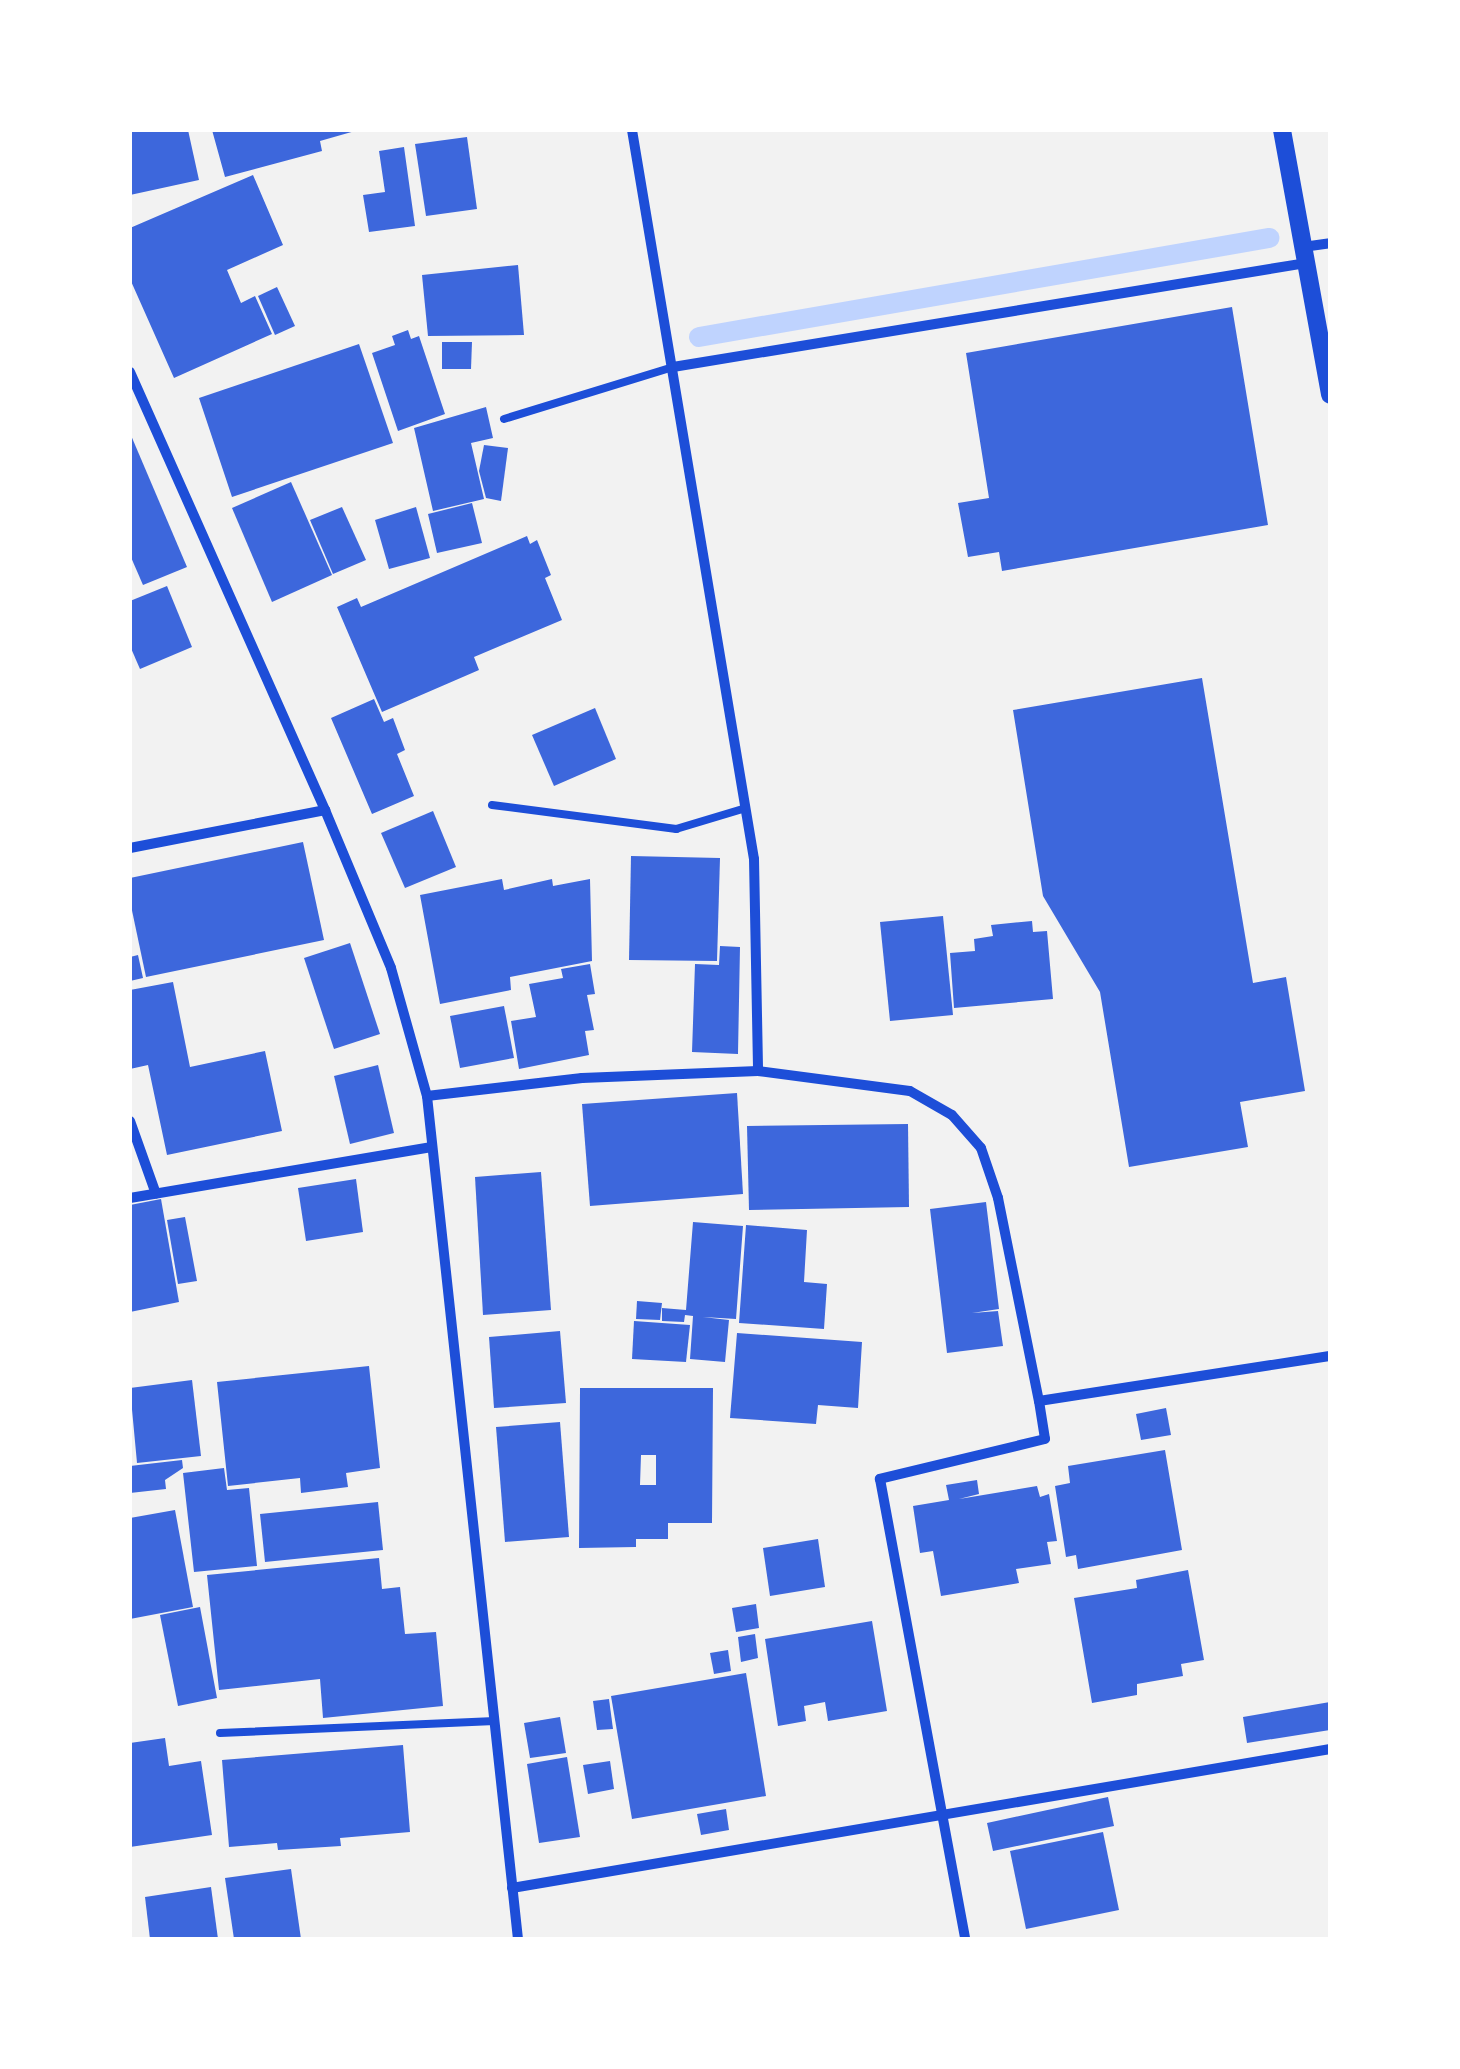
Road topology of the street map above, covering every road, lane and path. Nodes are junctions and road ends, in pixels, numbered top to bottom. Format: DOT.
graph roads {
  1 [pos="632,130"];
  2 [pos="1282,130"];
  3 [pos="1330,242"];
  4 [pos="1304,255"];
  5 [pos="674,367"];
  6 [pos="130,372"];
  7 [pos="1330,395"];
  8 [pos="504,419"];
  9 [pos="492,805"];
  10 [pos="746,808"];
  11 [pos="326,810"];
  12 [pos="130,848"];
  13 [pos="758,1071"];
  14 [pos="427,1096"];
  15 [pos="130,1121"];
  16 [pos="432,1147"];
  17 [pos="156,1194"];
  18 [pos="130,1198"];
  19 [pos="1330,1356"];
  20 [pos="1039,1401"];
  21 [pos="494,1721"];
  22 [pos="220,1734"];
  23 [pos="1330,1749"];
  24 [pos="943,1815"];
  25 [pos="512,1888"];
  26 [pos="518,1939"];
  27 [pos="965,1939"];
  1 -- 5 [label="street"];
  2 -- 4 [label="street"];
  3 -- 4 [label="street"];
  4 -- 5 [label="street"];
  4 -- 7 [label="street"];
  5 -- 8 [label="lane"];
  5 -- 10 [label="street"];
  6 -- 11 [label="street"];
  9 -- 10 [label="lane"];
  10 -- 13 [label="street"];
  11 -- 12 [label="street"];
  11 -- 14 [label="street"];
  13 -- 14 [label="street"];
  13 -- 20 [label="street"];
  14 -- 16 [label="street"];
  15 -- 17 [label="street"];
  16 -- 17 [label="street"];
  16 -- 21 [label="street"];
  17 -- 18 [label="street"];
  19 -- 20 [label="street"];
  20 -- 24 [label="street"];
  21 -- 22 [label="lane"];
  21 -- 25 [label="street"];
  23 -- 24 [label="street"];
  24 -- 25 [label="street"];
  24 -- 27 [label="street"];
  25 -- 26 [label="street"];
}
